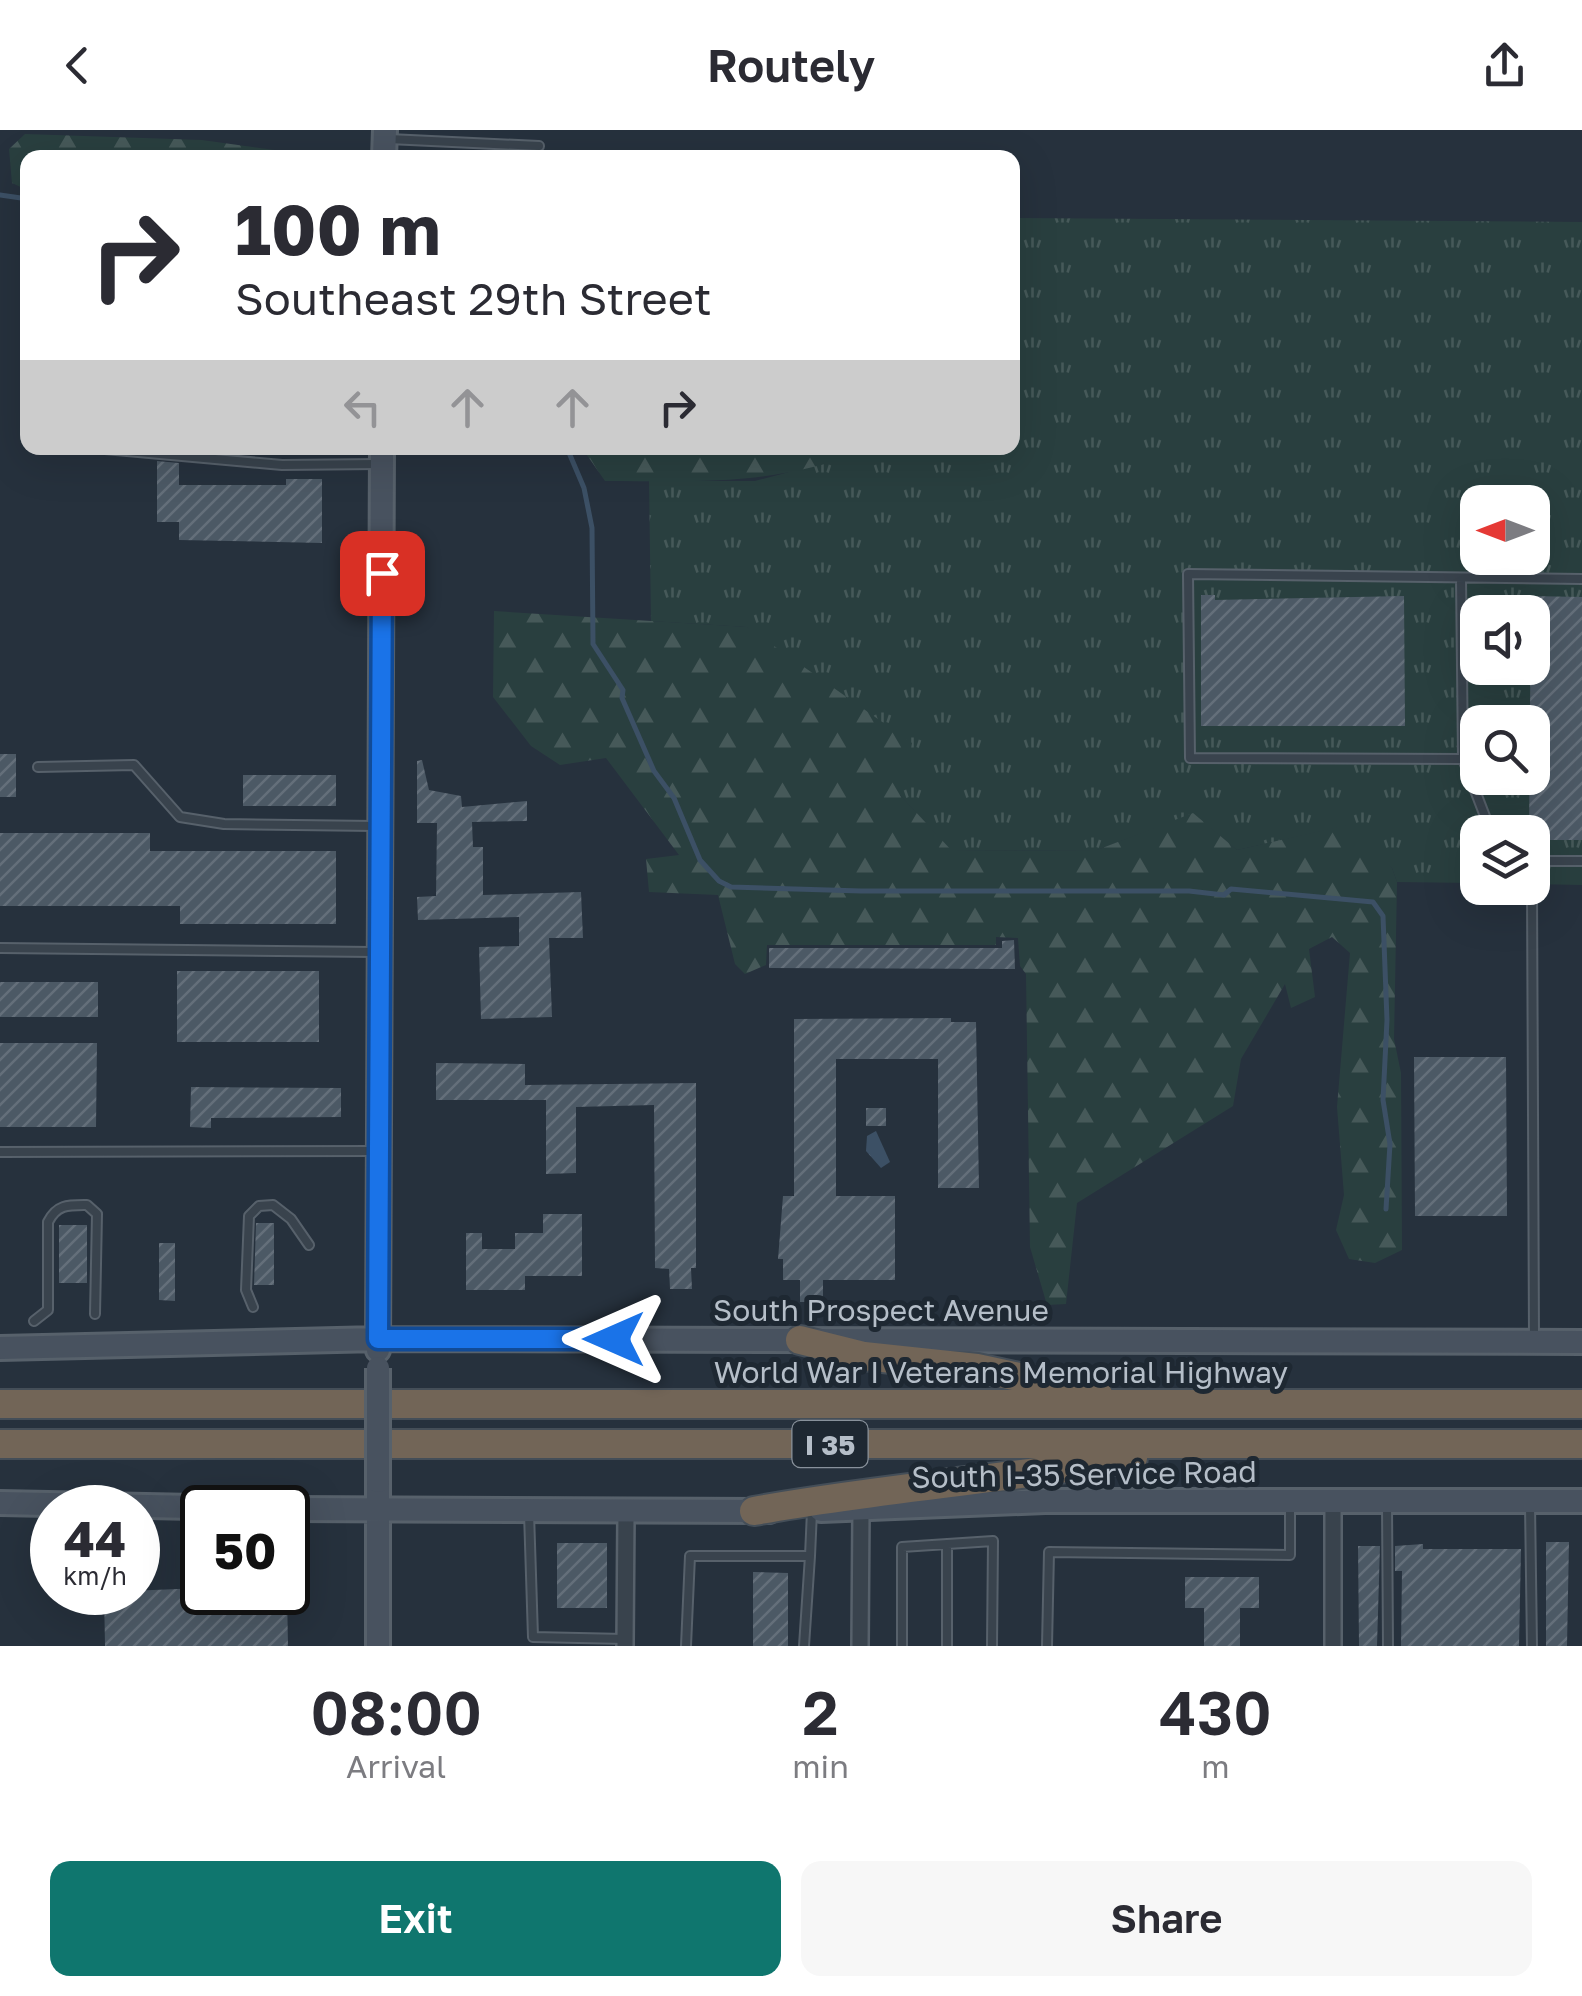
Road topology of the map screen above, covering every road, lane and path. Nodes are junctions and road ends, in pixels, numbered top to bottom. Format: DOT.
graph roads {
  1 [pos="384,142"];
  2 [pos="540,146"];
  3 [pos="171,455"];
  4 [pos="382,456"];
  5 [pos="1461,578"];
  6 [pos="1582,579"];
  7 [pos="1462,705"];
  8 [pos="1460,759"];
  9 [pos="38,767"];
  10 [pos="380,826"];
  11 [pos="1550,861"];
  12 [pos="1582,862"];
  13 [pos="1532,905"];
  14 [pos="0,948"];
  15 [pos="378,952"];
  16 [pos="378,1151"];
  17 [pos="0,1152"];
  18 [pos="309,1245"];
  19 [pos="253,1306"];
  20 [pos="95,1314"];
  21 [pos="34,1321"];
  22 [pos="378,1339"];
  23 [pos="800,1340"];
  24 [pos="1534,1342"];
  25 [pos="1582,1342"];
  26 [pos="0,1348"];
  27 [pos="0,1404"];
  28 [pos="1582,1404"];
  29 [pos="1153,1405"];
  30 [pos="0,1444"];
  31 [pos="1218,1444"];
  32 [pos="1574,1445"];
  33 [pos="1290,1500"];
  34 [pos="1333,1500"];
  35 [pos="1387,1500"];
  36 [pos="1530,1501"];
  37 [pos="1582,1501"];
  38 [pos="0,1503"];
  39 [pos="180,1507"];
  40 [pos="310,1510"];
  41 [pos="812,1510"];
  42 [pos="861,1510"];
  43 [pos="754,1511"];
  44 [pos="378,1512"];
  45 [pos="529,1512"];
  46 [pos="626,1512"];
  47 [pos="947,1544"];
  48 [pos="810,1556"];
  49 [pos="624,1642"];
  50 [pos="378,1646"];
  51 [pos="686,1646"];
  52 [pos="804,1646"];
  53 [pos="860,1646"];
  54 [pos="902,1646"];
  55 [pos="947,1646"];
  56 [pos="992,1646"];
  57 [pos="1047,1646"];
  58 [pos="1333,1646"];
  59 [pos="1388,1646"];
  60 [pos="1532,1646"];
  1 -- 2 [label="lane"];
  3 -- 4 [label="lane"];
  4 -- 10 [label="main road"];
  5 -- 6 [label="lane"];
  5 -- 7 [label="lane"];
  5 -- 8 [label="lane"];
  9 -- 10 [label="lane"];
  10 -- 15 [label="main road"];
  11 -- 12 [label="lane"];
  13 -- 24 [label="lane"];
  14 -- 15 [label="lane"];
  15 -- 16 [label="main road"];
  16 -- 17 [label="lane"];
  16 -- 22 [label="main road"];
  18 -- 19 [label="lane"];
  20 -- 21 [label="lane"];
  22 -- 23 [label="main road, South Prospect Avenue"];
  22 -- 26 [label="main road, South Prospect Avenue"];
  22 -- 44 [label="main road, bridge"];
  23 -- 24 [label="main road, South Prospect Avenue"];
  23 -- 29 [label="highway"];
  24 -- 25 [label="main road, South Prospect Avenue"];
  27 -- 29 [label="highway, World War I Veterans Memorial Highway / I 35"];
  28 -- 29 [label="highway, World War I Veterans Memorial Highway / I 35"];
  30 -- 31 [label="highway, I 35"];
  31 -- 32 [label="highway, I 35"];
  31 -- 43 [label="highway"];
  33 -- 34 [label="main road, South I-35 Service Road"];
  33 -- 42 [label="main road, South I-35 Service Road"];
  33 -- 57 [label="lane"];
  34 -- 35 [label="main road, South I-35 Service Road"];
  34 -- 58 [label="street"];
  35 -- 36 [label="main road, South I-35 Service Road"];
  35 -- 59 [label="lane"];
  36 -- 37 [label="main road, South I-35 Service Road"];
  36 -- 60 [label="lane"];
  38 -- 39 [label="main road"];
  40 -- 44 [label="main road, South I-35 Service Road"];
  41 -- 42 [label="main road, South I-35 Service Road"];
  41 -- 43 [label="main road, South I-35 Service Road"];
  41 -- 48 [label="lane"];
  42 -- 53 [label="street"];
  43 -- 46 [label="main road, South I-35 Service Road"];
  44 -- 45 [label="main road, South I-35 Service Road"];
  44 -- 50 [label="main road"];
  45 -- 46 [label="main road, South I-35 Service Road"];
  45 -- 49 [label="lane"];
  46 -- 49 [label="street"];
  47 -- 54 [label="lane"];
  47 -- 55 [label="lane"];
  47 -- 56 [label="lane"];
  48 -- 51 [label="lane"];
  48 -- 52 [label="lane"];
}
